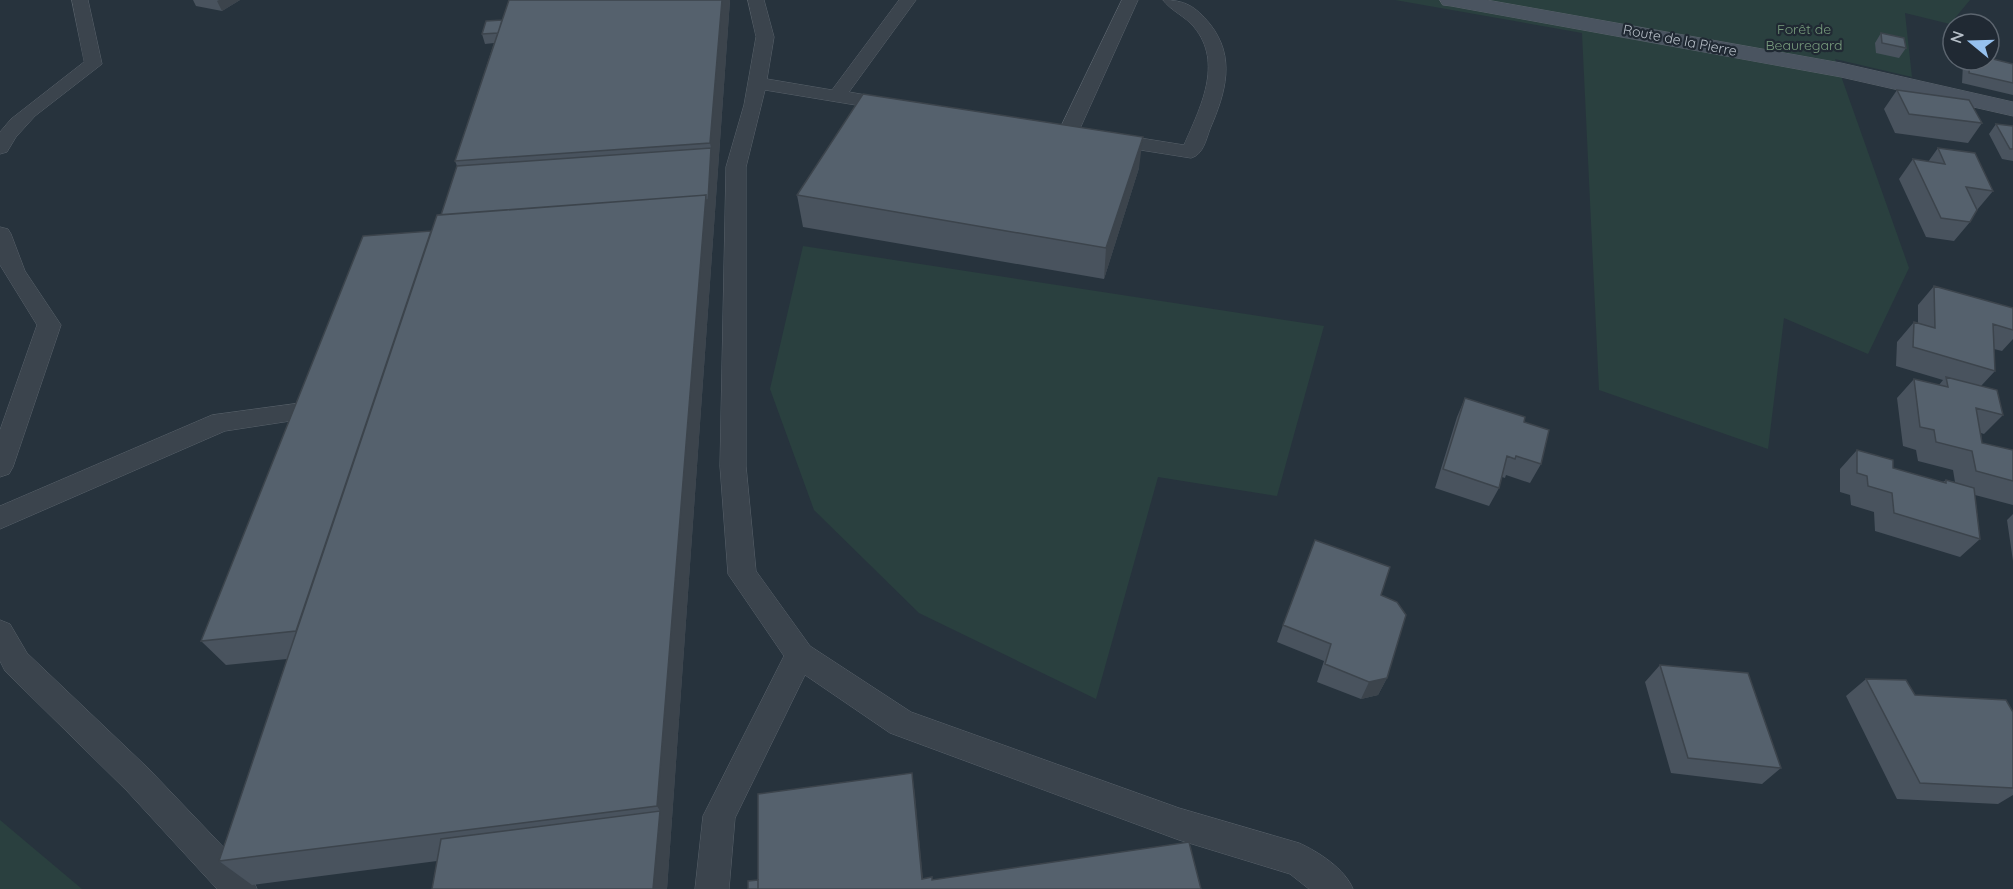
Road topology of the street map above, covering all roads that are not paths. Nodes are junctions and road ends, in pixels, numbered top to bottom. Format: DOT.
graph roads {
  1 [pos="80,0"];
  2 [pos="756,0"];
  3 [pos="908,0"];
  4 [pos="1130,0"];
  5 [pos="1171,0"];
  6 [pos="1451,0"];
  7 [pos="756,83"];
  8 [pos="837,96"];
  9 [pos="906,107"];
  10 [pos="2013,109"];
  11 [pos="1045,129"];
  12 [pos="1068,133"];
  13 [pos="0,148"];
  14 [pos="0,234"];
  15 [pos="301,412"];
  16 [pos="0,467"];
  17 [pos="0,518"];
  18 [pos="0,633"];
  19 [pos="800,656"];
  20 [pos="240,889"];
  21 [pos="712,889"];
  22 [pos="1336,889"];
  1 -- 13 [label="lane"];
  2 -- 7 [label="lane"];
  3 -- 8 [label="lane"];
  4 -- 12 [label="lane"];
  5 -- 12 [label="lane"];
  6 -- 10 [label="street, Route de la Pierre"];
  7 -- 8 [label="lane"];
  7 -- 19 [label="lane"];
  8 -- 9 [label="lane"];
  11 -- 12 [label="lane"];
  14 -- 16 [label="lane"];
  15 -- 17 [label="lane"];
  18 -- 20 [label="lane"];
  19 -- 21 [label="lane"];
  19 -- 22 [label="lane"];
}
